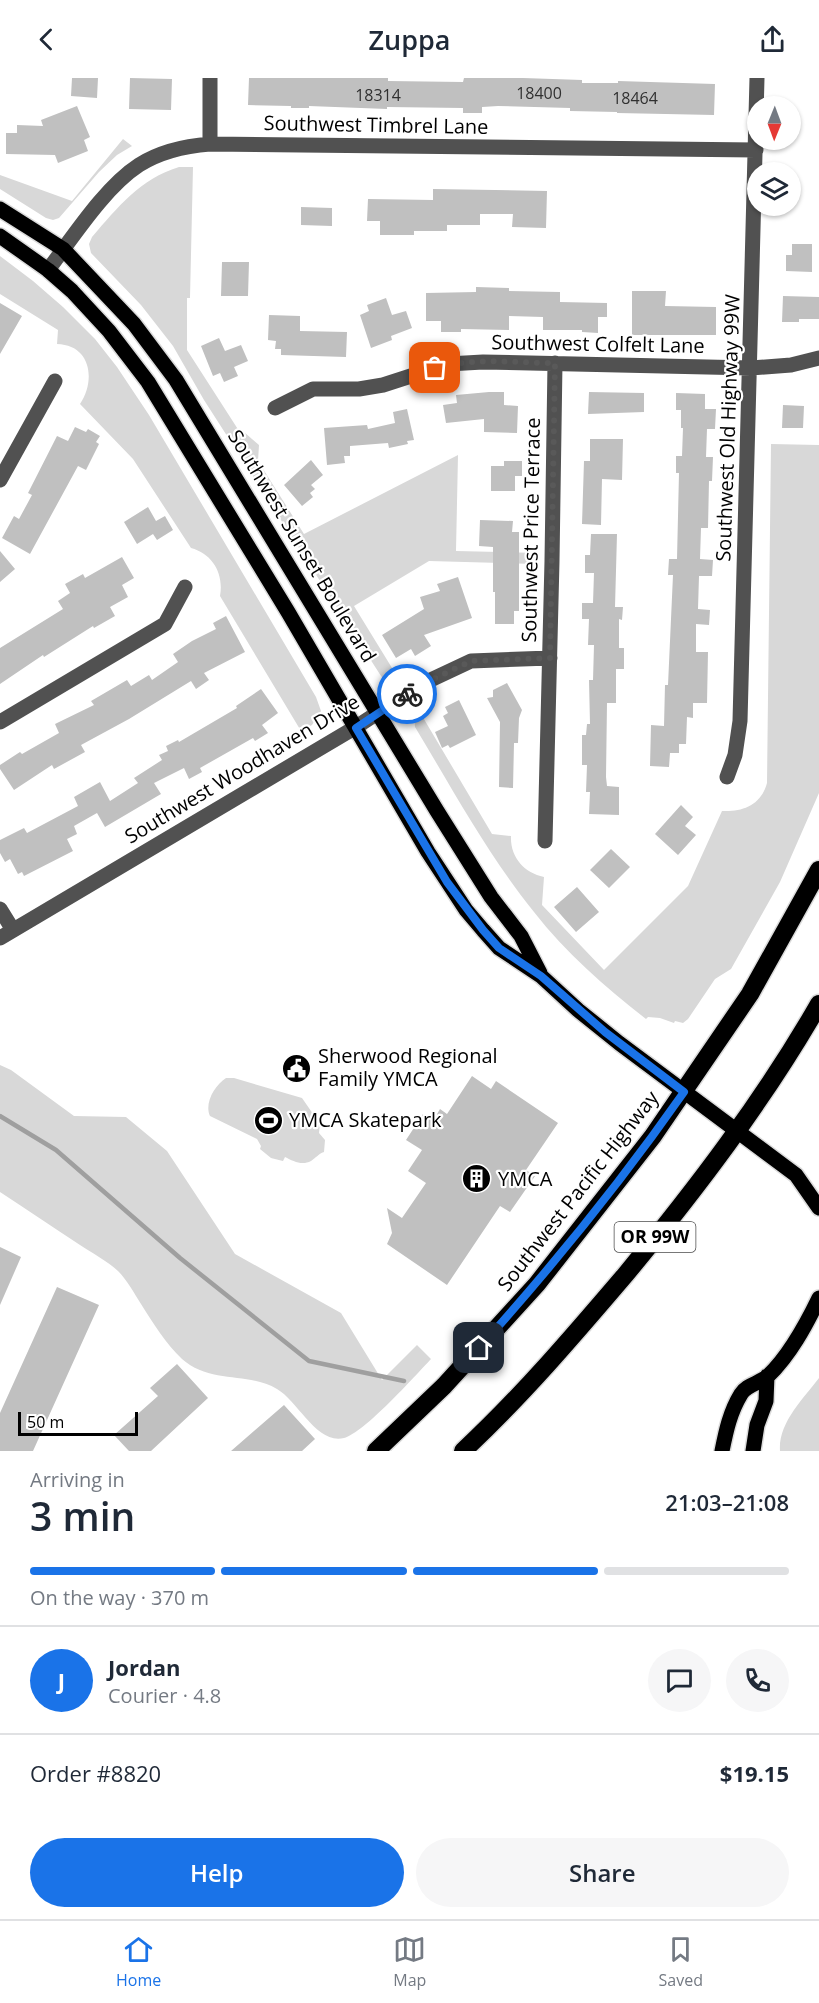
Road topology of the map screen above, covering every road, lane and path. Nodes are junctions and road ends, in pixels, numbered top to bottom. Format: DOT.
graph roads {
  1 [pos="210,78"];
  2 [pos="758,78"];
  3 [pos="758,96"];
  4 [pos="210,144"];
  5 [pos="747,150"];
  6 [pos="756,150"];
  7 [pos="0,209"];
  8 [pos="0,236"];
  9 [pos="63,249"];
  10 [pos="48,270"];
  11 [pos="819,358"];
  12 [pos="555,363"];
  13 [pos="751,368"];
  14 [pos="55,381"];
  15 [pos="275,408"];
  16 [pos="0,480"];
  17 [pos="185,587"];
  18 [pos="550,658"];
  19 [pos="378,713"];
  20 [pos="0,722"];
  21 [pos="356,728"];
  22 [pos="727,777"];
  23 [pos="545,841"];
  24 [pos="819,870"];
  25 [pos="0,909"];
  26 [pos="6,934"];
  27 [pos="541,976"];
  28 [pos="819,1004"];
  29 [pos="684,1092"];
  30 [pos="736,1130"];
  31 [pos="819,1208"];
  32 [pos="819,1298"];
  33 [pos="767,1376"];
  34 [pos="376,1451"];
  35 [pos="463,1451"];
  36 [pos="722,1451"];
  37 [pos="753,1451"];
  1 -- 4 [label="street"];
  2 -- 3 [label="street, Southwest Old Highway 99W"];
  4 -- 5 [label="street, Southwest Timbrel Lane"];
  4 -- 9 [label="street, Southwest Timbrel Lane"];
  6 -- 13 [label="street, Southwest Old Highway 99W"];
  7 -- 9 [label="main road, Southwest Sunset Boulevard"];
  8 -- 10 [label="main road, Southwest Sunset Boulevard"];
  9 -- 10 [label="street, Southwest Timbrel Lane"];
  9 -- 19 [label="main road, Southwest Sunset Boulevard"];
  10 -- 21 [label="main road, Southwest Sunset Boulevard"];
  11 -- 13 [label="street, Southwest Colfelt Lane"];
  12 -- 13 [label="street, Southwest Colfelt Lane"];
  12 -- 15 [label="street, Southwest Colfelt Lane"];
  12 -- 18 [label="street, Southwest Price Terrace"];
  13 -- 22 [label="street, Southwest Old Highway 99W"];
  14 -- 16 [label="street"];
  17 -- 20 [label="street"];
  18 -- 19 [label="street, Southwest Woodhaven Drive"];
  18 -- 23 [label="street, Southwest Price Terrace"];
  19 -- 21 [label="street, Southwest Woodhaven Drive"];
  19 -- 27 [label="main road, Southwest Sunset Boulevard"];
  21 -- 26 [label="street, Southwest Woodhaven Drive"];
  21 -- 27 [label="main road, Southwest Sunset Boulevard"];
  24 -- 29 [label="highway, Southwest Pacific Highway / OR 99W"];
  25 -- 26 [label="street"];
  27 -- 29 [label="main road, Southwest Sunset Boulevard"];
  28 -- 30 [label="highway, OR 99W"];
  29 -- 30 [label="main road, Southwest Sunset Boulevard"];
  29 -- 34 [label="highway, Southwest Pacific Highway / OR 99W"];
  30 -- 31 [label="main road, Southwest Sunset Boulevard"];
  30 -- 35 [label="highway, OR 99W"];
  32 -- 33 [label="main road"];
  33 -- 36 [label="main road"];
  33 -- 37 [label="main road"];
}
